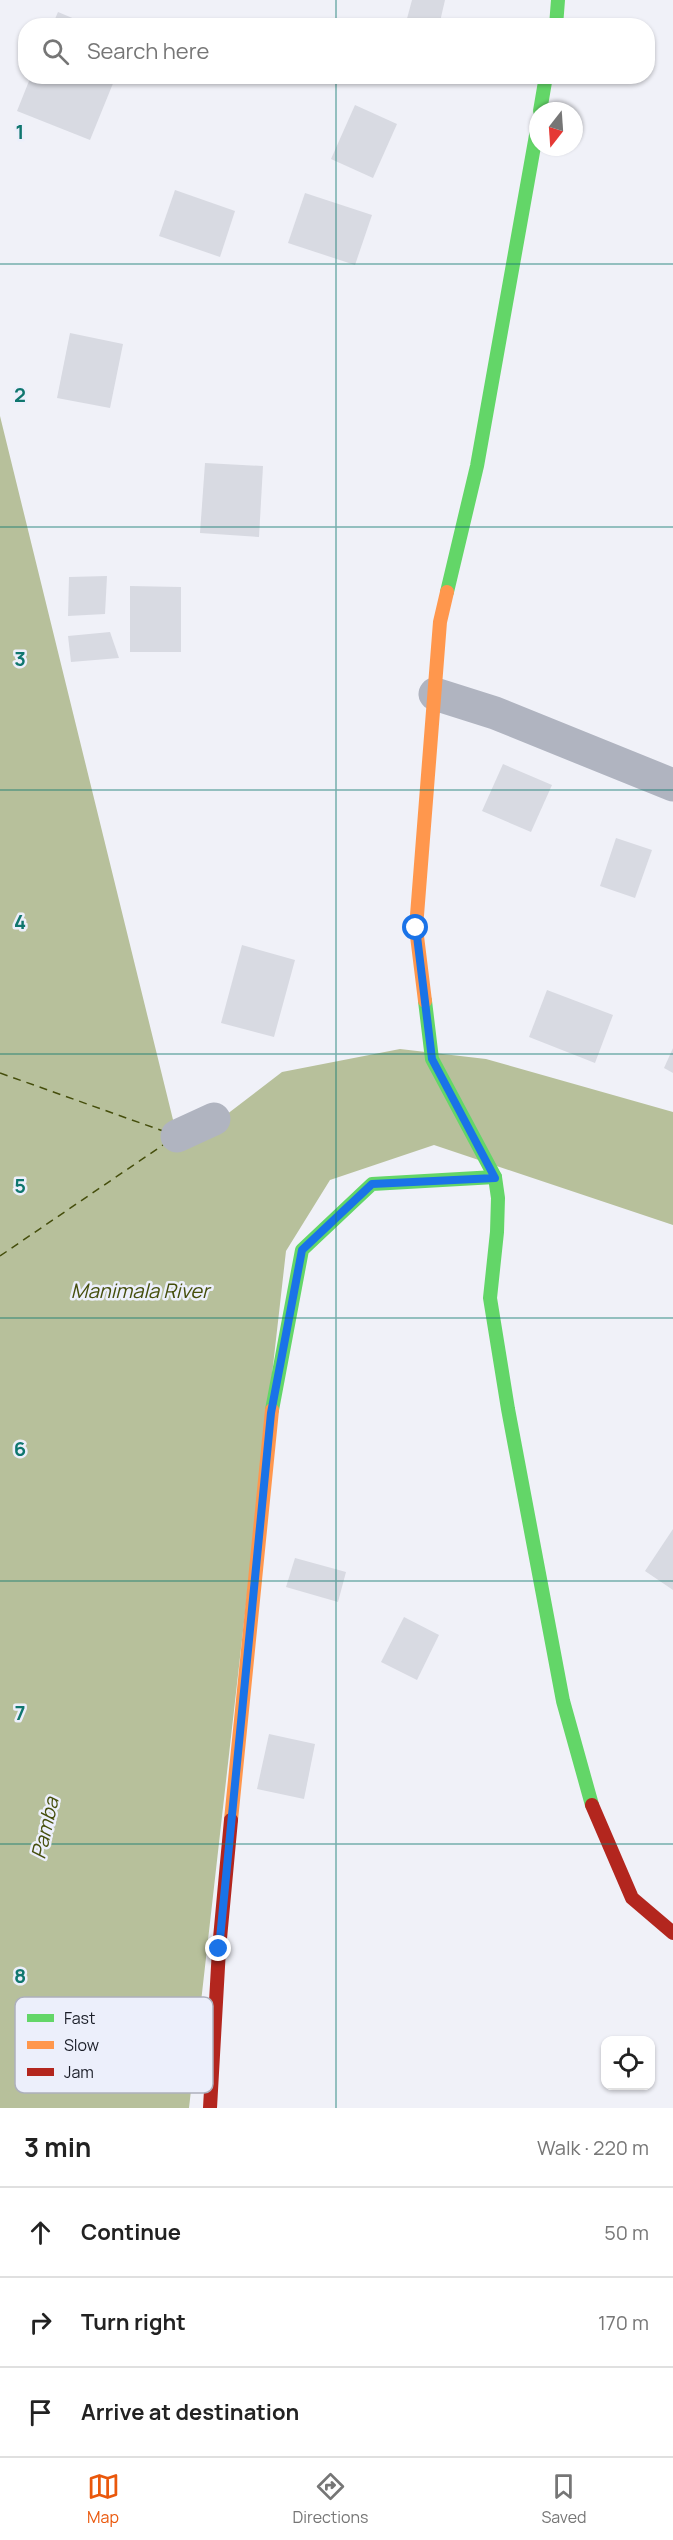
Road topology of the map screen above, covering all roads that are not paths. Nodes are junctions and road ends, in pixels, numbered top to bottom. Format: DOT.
graph roads {
  1 [pos="558,0"];
  2 [pos="557,18"];
  3 [pos="545,84"];
  4 [pos="542,102"];
  5 [pos="532,156"];
  6 [pos="435,693"];
  7 [pos="673,785"];
  8 [pos="214,1119"];
  9 [pos="177,1136"];
  10 [pos="495,1178"];
  11 [pos="673,1933"];
  12 [pos="213,2055"];
  13 [pos="211,2093"];
  14 [pos="210,2108"];
  1 -- 2 [label="main road"];
  3 -- 4 [label="main road"];
  5 -- 6 [label="main road"];
  6 -- 7 [label="street"];
  6 -- 10 [label="main road"];
  8 -- 9 [label="street"];
  10 -- 11 [label="main road"];
  10 -- 12 [label="main road"];
  13 -- 14 [label="main road"];
}
